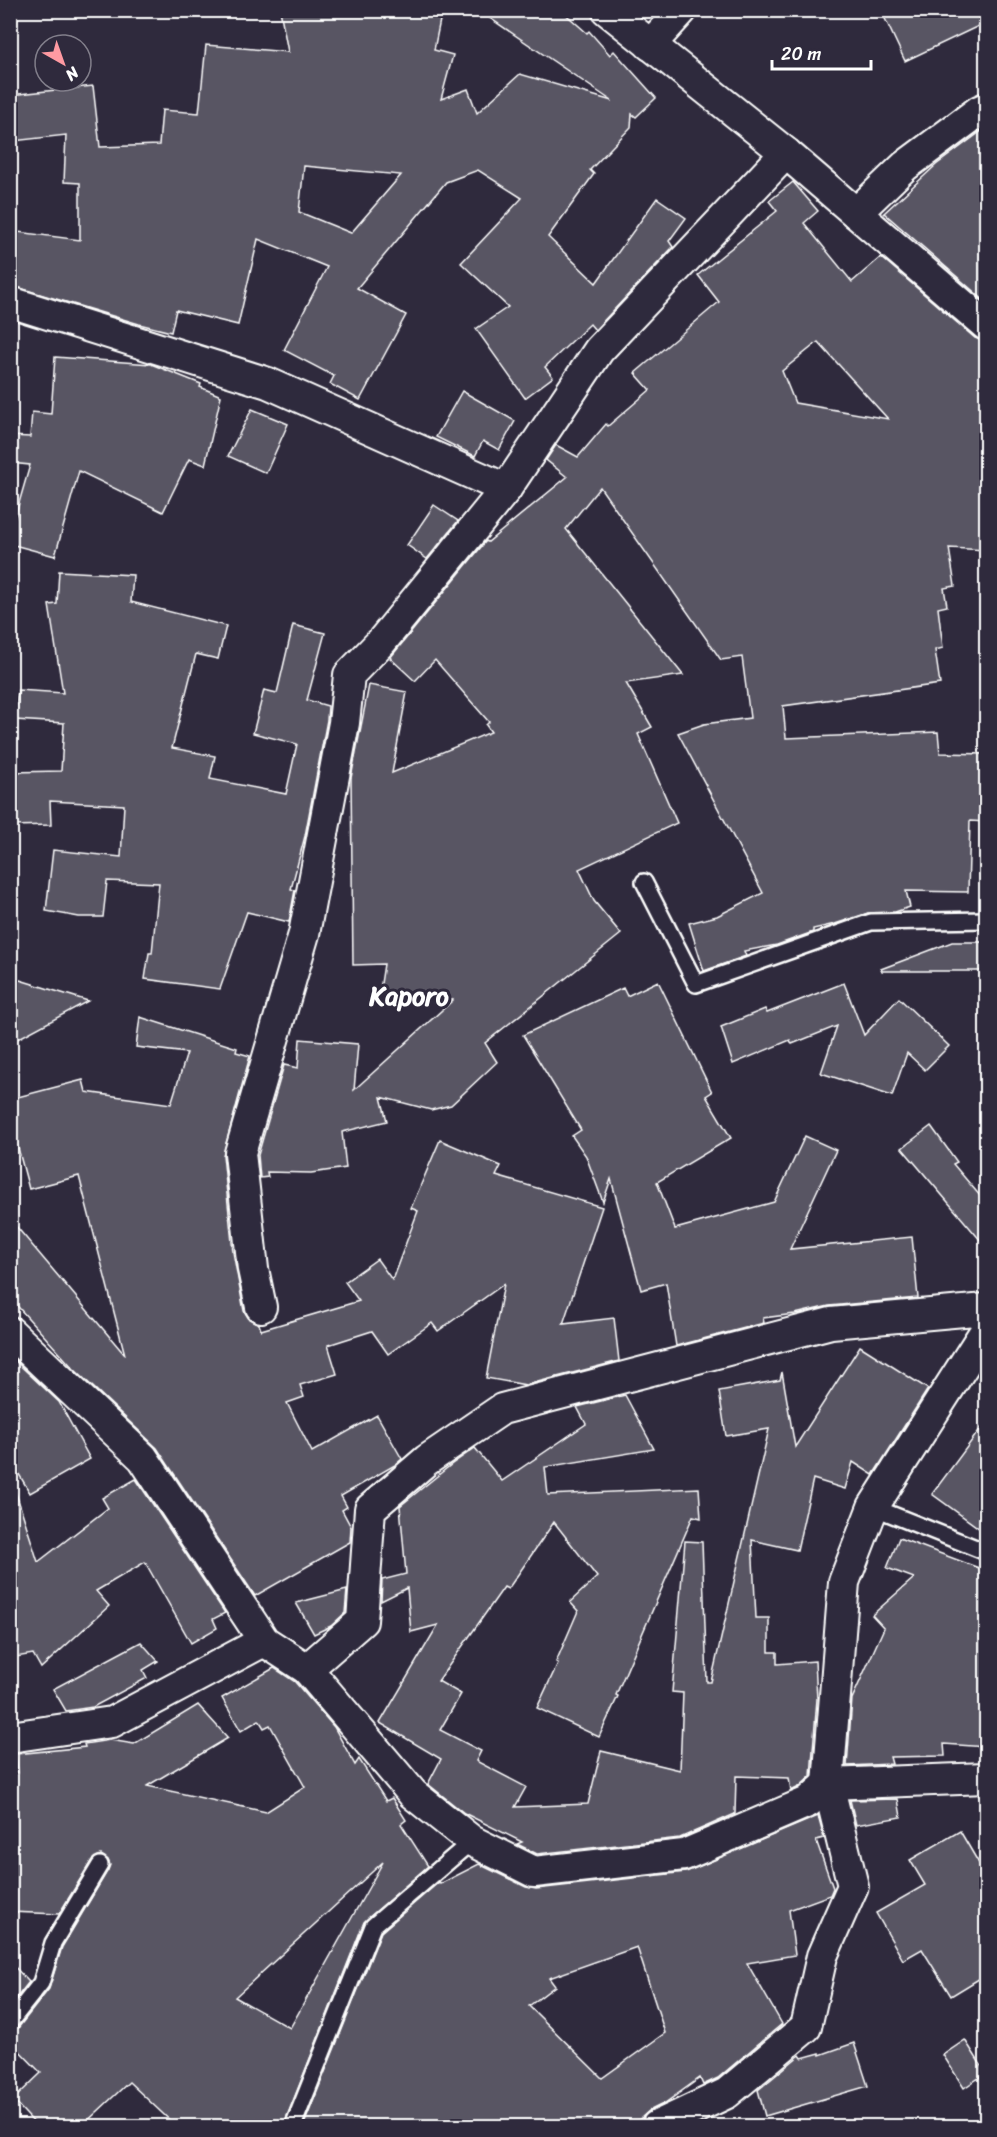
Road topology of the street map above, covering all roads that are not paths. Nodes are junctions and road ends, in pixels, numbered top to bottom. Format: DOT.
graph roads {
  1 [pos="607,10"];
  2 [pos="682,10"];
  3 [pos="650,45"];
  4 [pos="987,108"];
  5 [pos="786,153"];
  6 [pos="856,213"];
  7 [pos="10,302"];
  8 [pos="987,325"];
  9 [pos="506,489"];
  10 [pos="644,882"];
  11 [pos="987,920"];
  12 [pos="261,1307"];
  13 [pos="987,1309"];
  14 [pos="987,1330"];
  15 [pos="10,1332"];
  16 [pos="873,1507"];
  17 [pos="987,1552"];
  18 [pos="264,1641"];
  19 [pos="307,1669"];
  20 [pos="10,1737"];
  21 [pos="987,1778"];
  22 [pos="828,1784"];
  23 [pos="472,1841"];
  24 [pos="100,1864"];
  25 [pos="10,2022"];
  26 [pos="293,2127"];
  27 [pos="657,2127"];
  1 -- 3 [label="street"];
  2 -- 3 [label="street"];
  3 -- 5 [label="street"];
  4 -- 6 [label="street"];
  5 -- 6 [label="street"];
  5 -- 9 [label="street"];
  6 -- 8 [label="street"];
  7 -- 9 [label="street"];
  9 -- 12 [label="street"];
  10 -- 11 [label="lane"];
  13 -- 19 [label="street"];
  14 -- 16 [label="street"];
  15 -- 18 [label="street"];
  16 -- 17 [label="lane"];
  16 -- 22 [label="street"];
  18 -- 19 [label="street"];
  18 -- 20 [label="street"];
  19 -- 23 [label="street"];
  21 -- 22 [label="street"];
  22 -- 23 [label="street"];
  22 -- 27 [label="street"];
  23 -- 26 [label="lane"];
  24 -- 25 [label="lane"];
}
